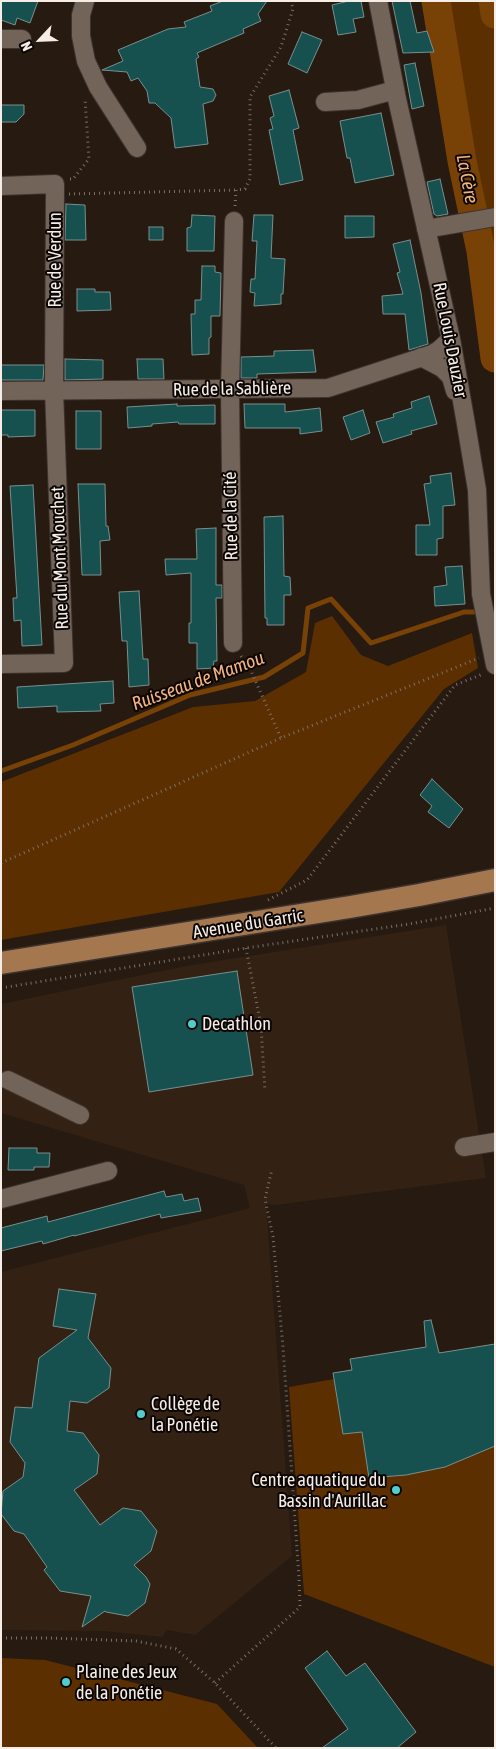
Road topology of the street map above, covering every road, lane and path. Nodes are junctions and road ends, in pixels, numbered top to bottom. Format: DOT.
graph roads {
  1 [pos="85,1"];
  2 [pos="291,1"];
  3 [pos="378,1"];
  4 [pos="1,38"];
  5 [pos="22,39"];
  6 [pos="92,75"];
  7 [pos="395,90"];
  8 [pos="325,102"];
  9 [pos="138,148"];
  10 [pos="1,186"];
  11 [pos="55,190"];
  12 [pos="236,190"];
  13 [pos="495,217"];
  14 [pos="234,221"];
  15 [pos="426,229"];
  16 [pos="451,338"];
  17 [pos="421,357"];
  18 [pos="1,390"];
  19 [pos="54,390"];
  20 [pos="230,390"];
  21 [pos="466,424"];
  22 [pos="233,642"];
  23 [pos="494,661"];
  24 [pos="1,664"];
  25 [pos="251,671"];
  26 [pos="280,738"];
  27 [pos="1,862"];
  28 [pos="495,880"];
  29 [pos="264,901"];
  30 [pos="495,908"];
  31 [pos="246,948"];
  32 [pos="1,963"];
  33 [pos="1,988"];
  34 [pos="8,1080"];
  35 [pos="265,1091"];
  36 [pos="80,1115"];
  37 [pos="495,1142"];
  38 [pos="464,1147"];
  39 [pos="272,1169"];
  40 [pos="108,1170"];
  41 [pos="1,1199"];
  42 [pos="1,1638"];
  43 [pos="215,1683"];
  44 [pos="276,1748"];
  1 -- 6 [label="street"];
  2 -- 12 [label="path"];
  3 -- 7 [label="street, Rue Louis Dauzier"];
  4 -- 5 [label="street"];
  6 -- 9 [label="street"];
  6 -- 11 [label="path"];
  7 -- 8 [label="street"];
  7 -- 15 [label="street, Rue Louis Dauzier"];
  10 -- 11 [label="street"];
  11 -- 12 [label="path"];
  11 -- 19 [label="street, Rue de Verdun"];
  12 -- 14 [label="path"];
  13 -- 15 [label="street"];
  14 -- 20 [label="street, Rue de la Cité"];
  15 -- 16 [label="street, Rue Louis Dauzier"];
  16 -- 17 [label="street, Rue de la Sablière"];
  16 -- 21 [label="street, Rue Louis Dauzier"];
  17 -- 20 [label="street, Rue de la Sablière"];
  17 -- 21 [label="street"];
  18 -- 19 [label="street, Rue de la Sablière"];
  19 -- 20 [label="street, Rue de la Sablière"];
  19 -- 24 [label="street, Rue du Mont Mouchet"];
  20 -- 22 [label="street, Rue de la Cité"];
  21 -- 23 [label="street, Rue Louis Dauzier"];
  23 -- 26 [label="path"];
  23 -- 29 [label="path"];
  25 -- 26 [label="path"];
  26 -- 27 [label="path"];
  28 -- 32 [label="main road, Avenue du Garric"];
  30 -- 31 [label="path"];
  31 -- 33 [label="path"];
  31 -- 35 [label="path"];
  34 -- 36 [label="street"];
  37 -- 38 [label="street"];
  39 -- 43 [label="path"];
  40 -- 41 [label="street"];
  42 -- 43 [label="path"];
  43 -- 44 [label="path"];
}
